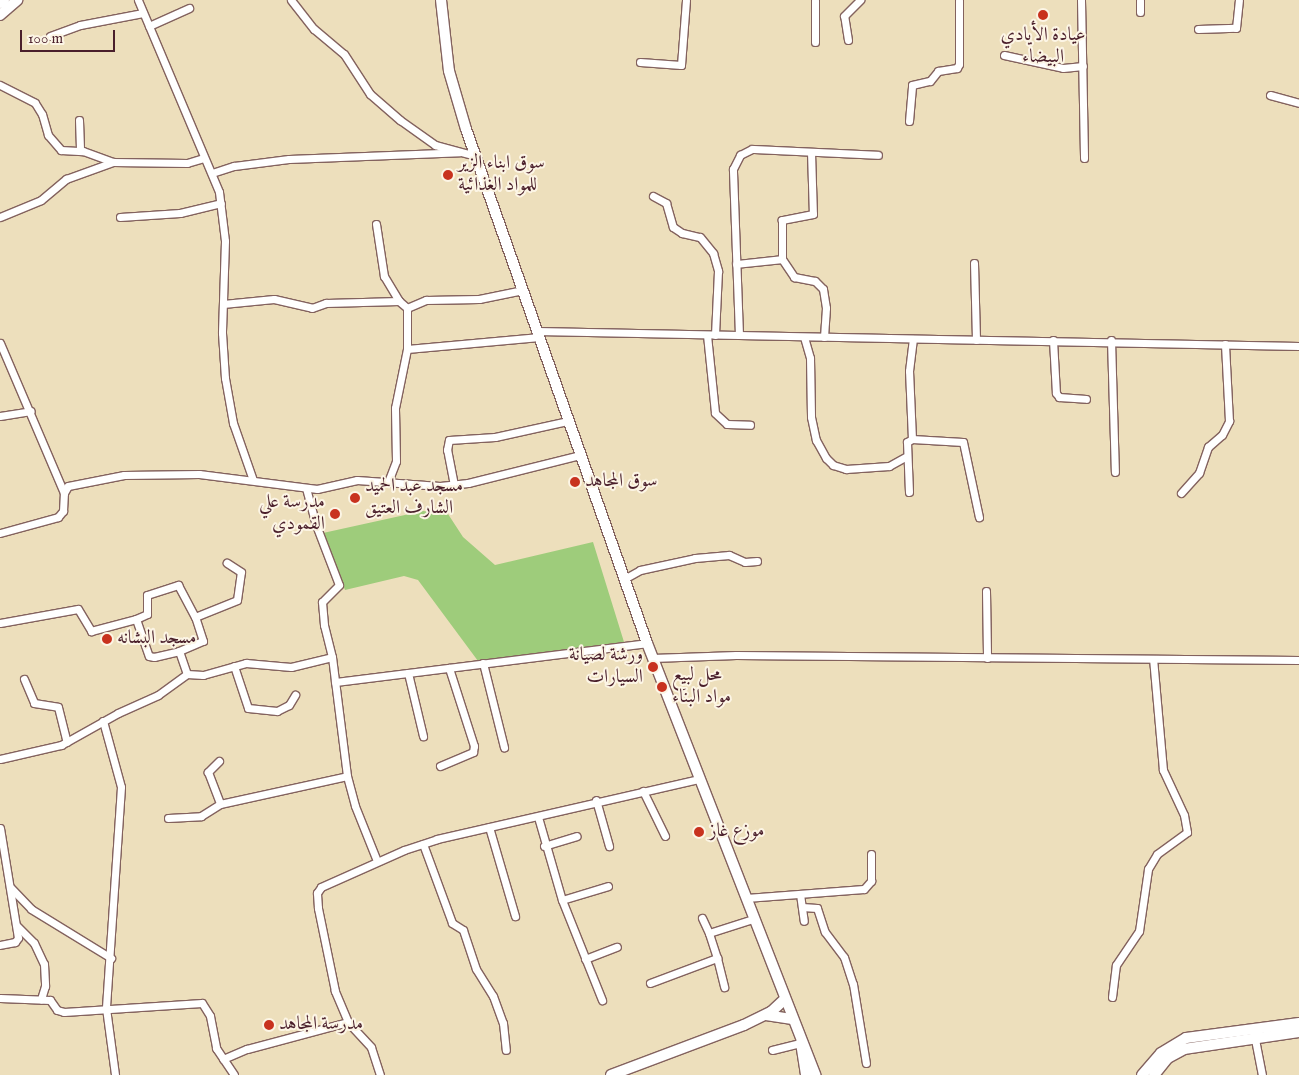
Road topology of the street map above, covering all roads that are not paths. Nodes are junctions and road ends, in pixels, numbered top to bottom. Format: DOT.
graph roads {
  1 [pos="4,0"];
  2 [pos="17,0"];
  3 [pos="138,0"];
  4 [pos="291,0"];
  5 [pos="441,0"];
  6 [pos="686,0"];
  7 [pos="815,0"];
  8 [pos="860,0"];
  9 [pos="959,0"];
  10 [pos="1081,0"];
  11 [pos="1140,0"];
  12 [pos="1239,0"];
  13 [pos="0,3"];
  14 [pos="189,8"];
  15 [pos="143,12"];
  16 [pos="1140,12"];
  17 [pos="0,14"];
  18 [pos="149,26"];
  19 [pos="1198,29"];
  20 [pos="50,36"];
  21 [pos="848,40"];
  22 [pos="815,42"];
  23 [pos="1004,55"];
  24 [pos="640,62"];
  25 [pos="1083,66"];
  26 [pos="0,85"];
  27 [pos="1270,95"];
  28 [pos="1299,103"];
  29 [pos="79,120"];
  30 [pos="908,121"];
  31 [pos="80,151"];
  32 [pos="460,152"];
  33 [pos="811,152"];
  34 [pos="878,155"];
  35 [pos="476,156"];
  36 [pos="204,158"];
  37 [pos="1084,158"];
  38 [pos="113,162"];
  39 [pos="212,173"];
  40 [pos="653,196"];
  41 [pos="221,203"];
  42 [pos="0,217"];
  43 [pos="120,217"];
  44 [pos="376,224"];
  45 [pos="782,259"];
  46 [pos="974,263"];
  47 [pos="736,264"];
  48 [pos="523,290"];
  49 [pos="399,301"];
  50 [pos="223,304"];
  51 [pos="407,308"];
  52 [pos="538,334"];
  53 [pos="707,335"];
  54 [pos="715,335"];
  55 [pos="739,335"];
  56 [pos="804,337"];
  57 [pos="824,337"];
  58 [pos="913,340"];
  59 [pos="976,340"];
  60 [pos="1053,340"];
  61 [pos="1111,340"];
  62 [pos="0,343"];
  63 [pos="1225,344"];
  64 [pos="1299,346"];
  65 [pos="407,349"];
  66 [pos="1086,398"];
  67 [pos="31,411"];
  68 [pos="0,416"];
  69 [pos="568,421"];
  70 [pos="750,425"];
  71 [pos="912,439"];
  72 [pos="580,455"];
  73 [pos="905,457"];
  74 [pos="1115,472"];
  75 [pos="253,480"];
  76 [pos="388,482"];
  77 [pos="454,485"];
  78 [pos="306,488"];
  79 [pos="909,492"];
  80 [pos="64,493"];
  81 [pos="1180,493"];
  82 [pos="980,517"];
  83 [pos="0,533"];
  84 [pos="757,561"];
  85 [pos="228,563"];
  86 [pos="624,579"];
  87 [pos="986,591"];
  88 [pos="195,617"];
  89 [pos="136,619"];
  90 [pos="0,623"];
  91 [pos="647,643"];
  92 [pos="179,651"];
  93 [pos="332,657"];
  94 [pos="652,658"];
  95 [pos="987,658"];
  96 [pos="1152,659"];
  97 [pos="1299,660"];
  98 [pos="483,663"];
  99 [pos="234,666"];
  100 [pos="449,668"];
  101 [pos="408,673"];
  102 [pos="187,674"];
  103 [pos="24,678"];
  104 [pos="335,682"];
  105 [pos="295,695"];
  106 [pos="102,721"];
  107 [pos="423,736"];
  108 [pos="67,742"];
  109 [pos="504,747"];
  110 [pos="0,759"];
  111 [pos="219,761"];
  112 [pos="440,766"];
  113 [pos="347,776"];
  114 [pos="699,779"];
  115 [pos="643,791"];
  116 [pos="596,800"];
  117 [pos="220,804"];
  118 [pos="538,817"];
  119 [pos="168,818"];
  120 [pos="489,827"];
  121 [pos="0,828"];
  122 [pos="577,836"];
  123 [pos="665,836"];
  124 [pos="423,844"];
  125 [pos="544,846"];
  126 [pos="609,846"];
  127 [pos="2,847"];
  128 [pos="871,854"];
  129 [pos="377,861"];
  130 [pos="608,886"];
  131 [pos="10,887"];
  132 [pos="800,894"];
  133 [pos="746,898"];
  134 [pos="562,900"];
  135 [pos="802,907"];
  136 [pos="515,916"];
  137 [pos="702,918"];
  138 [pos="754,919"];
  139 [pos="804,921"];
  140 [pos="17,926"];
  141 [pos="709,933"];
  142 [pos="0,945"];
  143 [pos="617,947"];
  144 [pos="111,958"];
  145 [pos="717,958"];
  146 [pos="585,959"];
  147 [pos="650,983"];
  148 [pos="724,987"];
  149 [pos="1112,997"];
  150 [pos="0,998"];
  151 [pos="41,1000"];
  152 [pos="602,1000"];
  153 [pos="784,1000"];
  154 [pos="106,1008"];
  155 [pos="766,1014"];
  156 [pos="792,1019"];
  157 [pos="348,1022"];
  158 [pos="1299,1023"];
  159 [pos="1299,1032"];
  160 [pos="1254,1033"];
  161 [pos="800,1043"];
  162 [pos="506,1050"];
  163 [pos="772,1050"];
  164 [pos="223,1059"];
  165 [pos="866,1063"];
  166 [pos="114,1075"];
  167 [pos="234,1075"];
  168 [pos="380,1075"];
  169 [pos="611,1075"];
  170 [pos="806,1075"];
  171 [pos="815,1075"];
  172 [pos="1142,1075"];
  173 [pos="1154,1075"];
  174 [pos="1262,1075"];
  1 -- 13 [label="main road"];
  2 -- 17 [label="main road"];
  3 -- 15 [label="street"];
  4 -- 32 [label="street"];
  5 -- 35 [label="main road"];
  6 -- 24 [label="street"];
  7 -- 22 [label="street"];
  8 -- 21 [label="street"];
  9 -- 30 [label="street"];
  10 -- 25 [label="street"];
  11 -- 16 [label="street"];
  12 -- 19 [label="street"];
  14 -- 18 [label="street"];
  15 -- 18 [label="street"];
  15 -- 20 [label="street"];
  18 -- 36 [label="street"];
  23 -- 25 [label="street"];
  25 -- 37 [label="street"];
  26 -- 31 [label="street"];
  27 -- 28 [label="street"];
  29 -- 31 [label="street"];
  31 -- 38 [label="street"];
  32 -- 35 [label="street"];
  32 -- 39 [label="street"];
  33 -- 34 [label="street"];
  33 -- 45 [label="street"];
  33 -- 47 [label="street"];
  35 -- 48 [label="main road"];
  36 -- 38 [label="street"];
  36 -- 39 [label="street"];
  38 -- 42 [label="street"];
  39 -- 41 [label="street"];
  40 -- 54 [label="street"];
  41 -- 43 [label="street"];
  41 -- 50 [label="street"];
  44 -- 49 [label="street"];
  45 -- 47 [label="street"];
  45 -- 57 [label="street"];
  46 -- 59 [label="street"];
  47 -- 55 [label="street"];
  48 -- 51 [label="street"];
  48 -- 52 [label="main road"];
  49 -- 50 [label="street"];
  49 -- 51 [label="street"];
  50 -- 75 [label="street"];
  51 -- 65 [label="street"];
  52 -- 53 [label="street"];
  52 -- 65 [label="street"];
  52 -- 69 [label="main road"];
  53 -- 54 [label="street"];
  53 -- 70 [label="street"];
  54 -- 55 [label="street"];
  55 -- 56 [label="street"];
  56 -- 57 [label="street"];
  56 -- 73 [label="street"];
  57 -- 58 [label="street"];
  58 -- 59 [label="street"];
  58 -- 71 [label="street"];
  59 -- 60 [label="street"];
  60 -- 61 [label="street"];
  60 -- 66 [label="street"];
  61 -- 63 [label="street"];
  61 -- 74 [label="street"];
  62 -- 67 [label="street"];
  63 -- 64 [label="street"];
  63 -- 81 [label="street"];
  65 -- 76 [label="street"];
  67 -- 68 [label="street"];
  67 -- 80 [label="street"];
  69 -- 72 [label="main road"];
  69 -- 77 [label="street"];
  71 -- 73 [label="street"];
  71 -- 82 [label="street"];
  72 -- 77 [label="street"];
  72 -- 86 [label="main road"];
  73 -- 79 [label="street"];
  75 -- 78 [label="street"];
  75 -- 80 [label="street"];
  76 -- 77 [label="street"];
  76 -- 78 [label="street"];
  78 -- 93 [label="street"];
  80 -- 83 [label="street"];
  84 -- 86 [label="street"];
  85 -- 88 [label="street"];
  86 -- 91 [label="main road"];
  87 -- 95 [label="street"];
  88 -- 89 [label="street"];
  88 -- 92 [label="street"];
  89 -- 90 [label="street"];
  89 -- 92 [label="street"];
  91 -- 94 [label="main road"];
  91 -- 98 [label="street"];
  92 -- 102 [label="street"];
  93 -- 99 [label="street"];
  93 -- 104 [label="street"];
  94 -- 95 [label="street"];
  94 -- 114 [label="main road"];
  95 -- 96 [label="street"];
  96 -- 97 [label="street"];
  96 -- 149 [label="street"];
  98 -- 100 [label="street"];
  98 -- 109 [label="street"];
  99 -- 102 [label="street"];
  99 -- 105 [label="street"];
  100 -- 101 [label="street"];
  100 -- 112 [label="street"];
  101 -- 104 [label="street"];
  101 -- 107 [label="street"];
  102 -- 106 [label="street"];
  103 -- 108 [label="street"];
  104 -- 113 [label="street"];
  106 -- 108 [label="street"];
  106 -- 144 [label="street"];
  108 -- 110 [label="street"];
  111 -- 117 [label="street"];
  113 -- 117 [label="street"];
  113 -- 129 [label="street"];
  114 -- 115 [label="street"];
  114 -- 133 [label="main road"];
  115 -- 116 [label="street"];
  115 -- 123 [label="street"];
  116 -- 118 [label="street"];
  116 -- 126 [label="street"];
  117 -- 119 [label="street"];
  118 -- 120 [label="street"];
  118 -- 125 [label="street"];
  120 -- 124 [label="street"];
  120 -- 136 [label="street"];
  121 -- 127 [label="street"];
  122 -- 125 [label="street"];
  124 -- 129 [label="street"];
  124 -- 162 [label="street"];
  125 -- 134 [label="street"];
  127 -- 131 [label="street"];
  128 -- 132 [label="street"];
  129 -- 157 [label="street"];
  130 -- 134 [label="street"];
  131 -- 140 [label="street"];
  131 -- 144 [label="street"];
  132 -- 133 [label="street"];
  132 -- 135 [label="street"];
  133 -- 138 [label="main road"];
  134 -- 146 [label="street"];
  135 -- 139 [label="street"];
  135 -- 165 [label="street"];
  137 -- 141 [label="street"];
  138 -- 141 [label="street"];
  138 -- 153 [label="main road"];
  140 -- 142 [label="street"];
  140 -- 151 [label="street"];
  141 -- 145 [label="street"];
  143 -- 146 [label="street"];
  144 -- 154 [label="street"];
  145 -- 147 [label="street"];
  145 -- 148 [label="street"];
  146 -- 152 [label="street"];
  150 -- 151 [label="street"];
  151 -- 154 [label="street"];
  153 -- 155 [label="main road"];
  153 -- 156 [label="main road"];
  154 -- 164 [label="street"];
  154 -- 166 [label="street"];
  155 -- 156 [label="main road"];
  155 -- 169 [label="main road"];
  156 -- 161 [label="main road"];
  157 -- 164 [label="street"];
  157 -- 168 [label="street"];
  158 -- 160 [label="main road"];
  159 -- 160 [label="main road"];
  160 -- 172 [label="main road"];
  160 -- 173 [label="main road"];
  160 -- 174 [label="street"];
  161 -- 163 [label="street"];
  161 -- 170 [label="main road"];
  161 -- 171 [label="main road"];
  164 -- 167 [label="street"];
}
